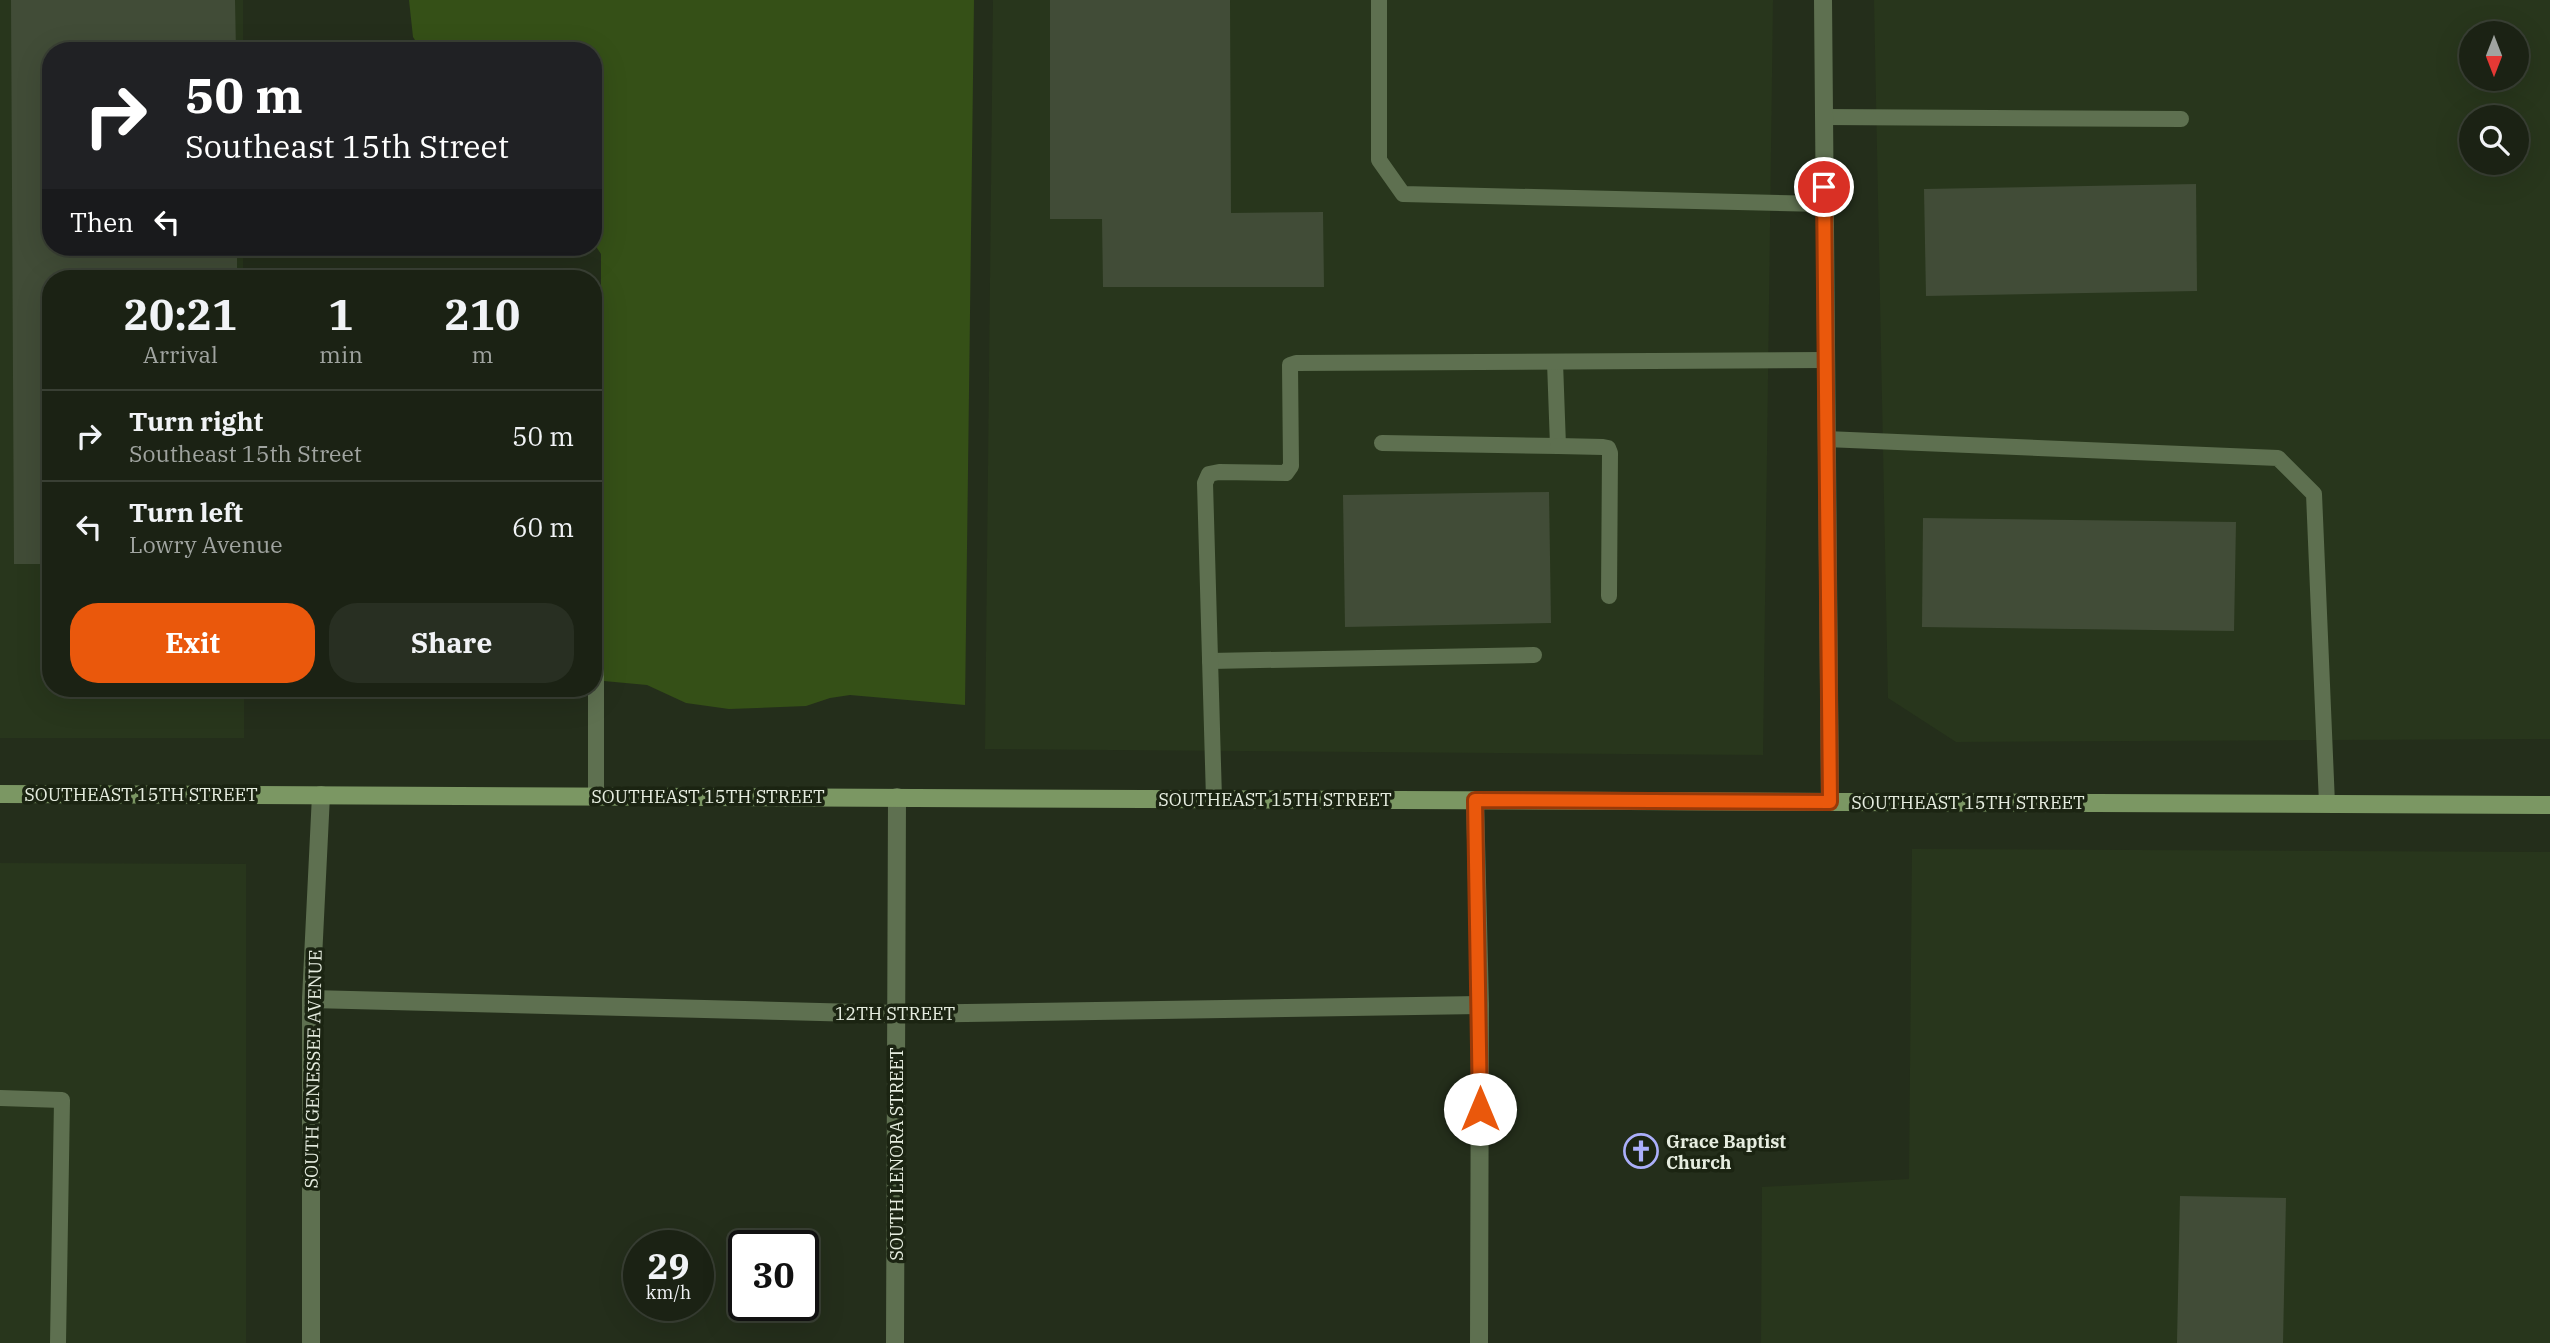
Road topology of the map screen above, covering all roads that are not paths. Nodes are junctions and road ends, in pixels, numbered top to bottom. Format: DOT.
graph roads {
  1 [pos="1379,0"];
  2 [pos="1823,0"];
  3 [pos="1824,117"];
  4 [pos="2181,119"];
  5 [pos="1824,204"];
  6 [pos="1826,360"];
  7 [pos="1555,362"];
  8 [pos="1826,439"];
  9 [pos="1382,443"];
  10 [pos="1558,446"];
  11 [pos="1609,596"];
  12 [pos="1534,655"];
  13 [pos="1210,661"];
  14 [pos="595,697"];
  15 [pos="0,794"];
  16 [pos="321,795"];
  17 [pos="596,796"];
  18 [pos="897,797"];
  19 [pos="1214,799"];
  20 [pos="1475,800"];
  21 [pos="1830,802"];
  22 [pos="2326,804"];
  23 [pos="2550,805"];
  24 [pos="311,999"];
  25 [pos="1480,1005"];
  26 [pos="897,1014"];
  27 [pos="0,1098"];
  28 [pos="58,1343"];
  29 [pos="311,1343"];
  30 [pos="895,1343"];
  31 [pos="1479,1343"];
  1 -- 5 [label="lane"];
  2 -- 3 [label="street"];
  3 -- 4 [label="lane"];
  3 -- 5 [label="street"];
  5 -- 6 [label="street"];
  6 -- 7 [label="lane"];
  6 -- 8 [label="street"];
  7 -- 10 [label="lane"];
  7 -- 13 [label="lane"];
  8 -- 21 [label="street"];
  8 -- 22 [label="lane"];
  9 -- 10 [label="lane"];
  10 -- 11 [label="lane"];
  12 -- 13 [label="lane"];
  13 -- 19 [label="lane"];
  14 -- 17 [label="lane"];
  15 -- 16 [label="main road, SOUTHEAST 15TH STREET"];
  16 -- 17 [label="main road, SOUTHEAST 15TH STREET"];
  16 -- 24 [label="street, SOUTH GENESSEE AVENUE"];
  17 -- 18 [label="main road, SOUTHEAST 15TH STREET"];
  18 -- 19 [label="main road, SOUTHEAST 15TH STREET"];
  18 -- 26 [label="street, SOUTH LENORA STREET"];
  19 -- 20 [label="main road, SOUTHEAST 15TH STREET"];
  20 -- 21 [label="main road, SOUTHEAST 15TH STREET"];
  20 -- 25 [label="street"];
  21 -- 22 [label="main road, SOUTHEAST 15TH STREET"];
  22 -- 23 [label="main road, SOUTHEAST 15TH STREET"];
  24 -- 26 [label="street, 12TH STREET"];
  24 -- 29 [label="street, SOUTH GENESSEE AVENUE"];
  25 -- 26 [label="street, 12TH STREET"];
  25 -- 31 [label="street"];
  26 -- 30 [label="street, SOUTH LENORA STREET"];
  27 -- 28 [label="lane"];
}
